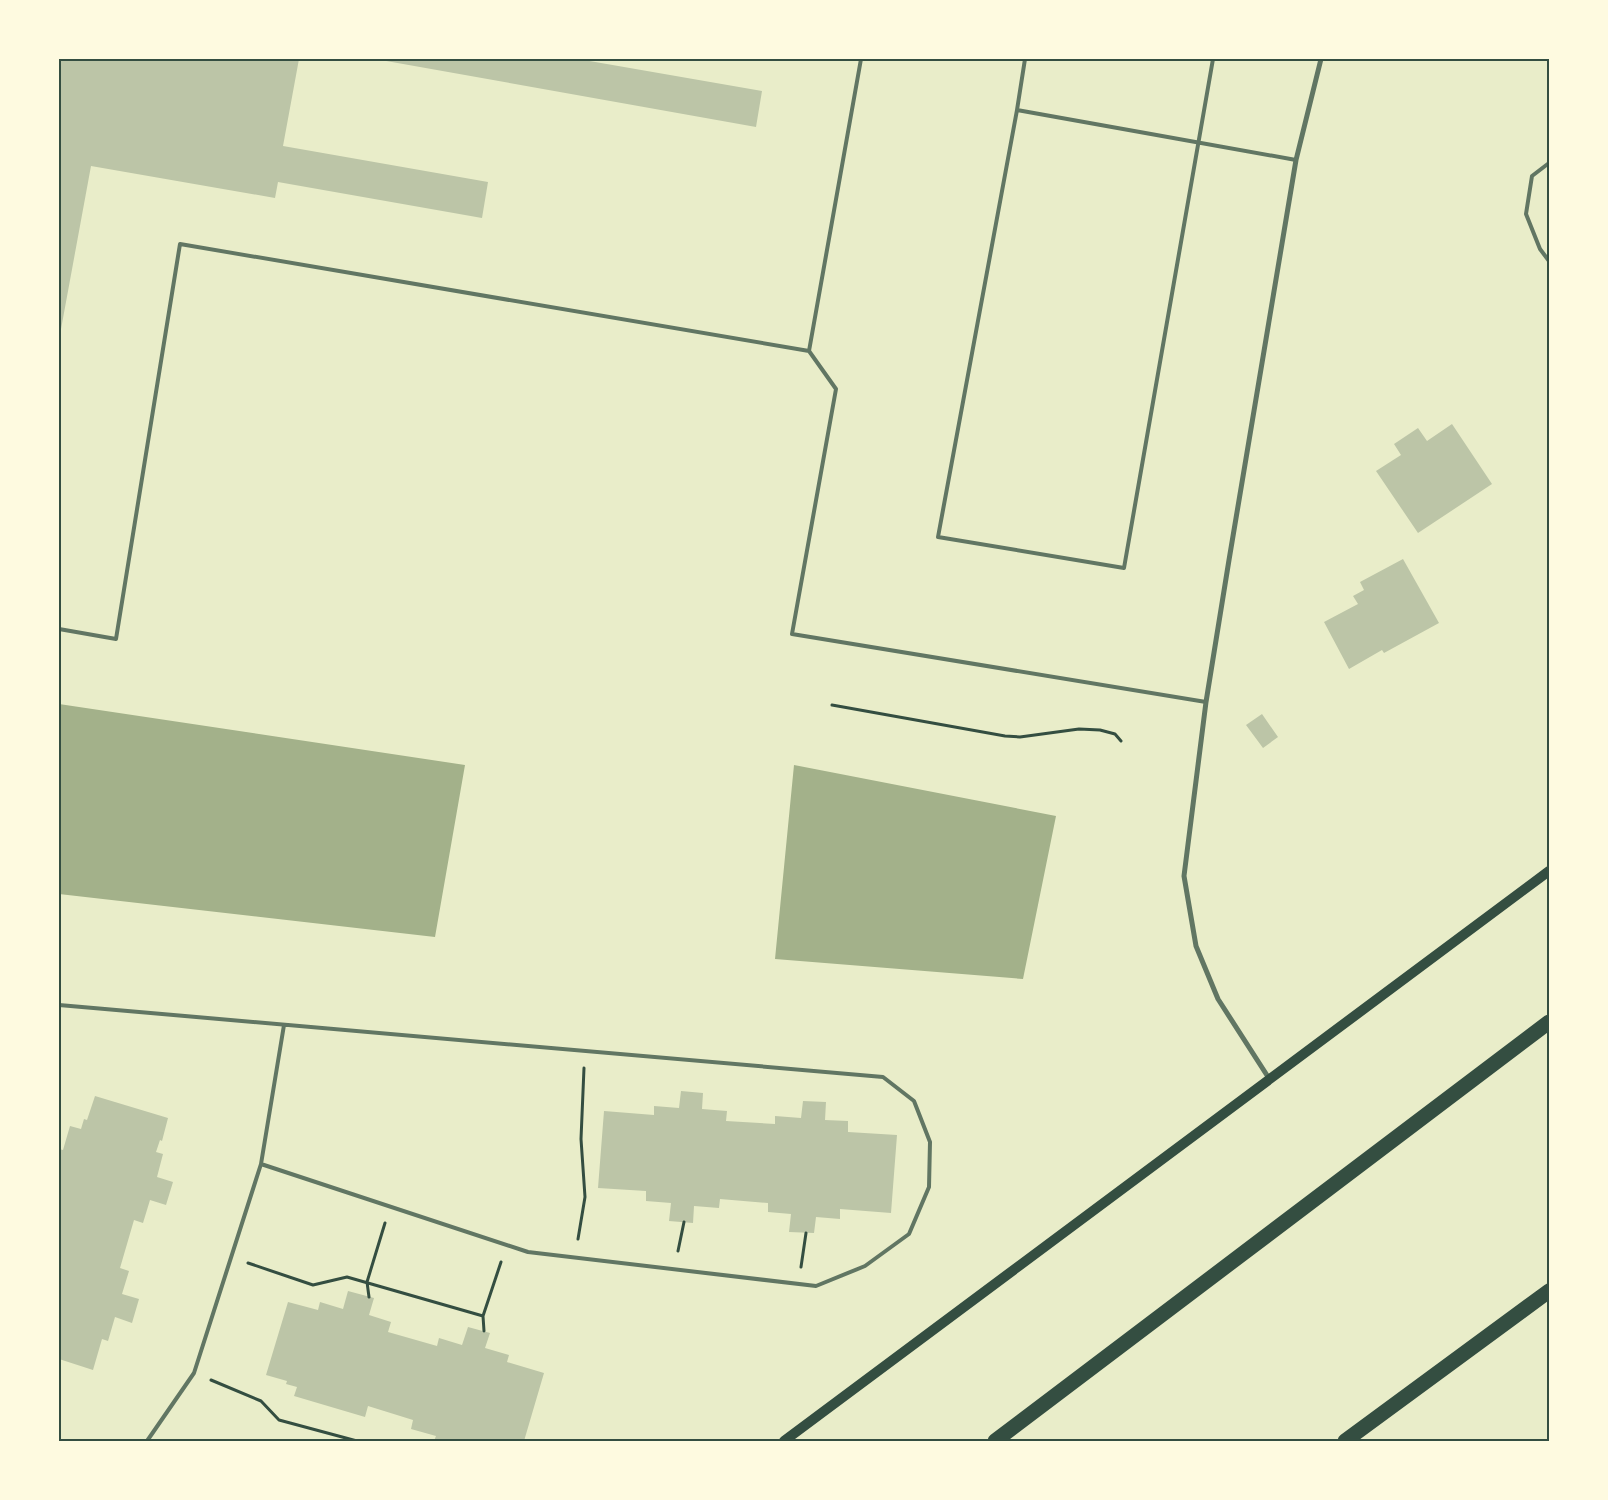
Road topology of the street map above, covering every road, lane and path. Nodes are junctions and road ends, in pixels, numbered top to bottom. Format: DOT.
graph roads {
  1 [pos="861,59"];
  2 [pos="1026,59"];
  3 [pos="1213,59"];
  4 [pos="1321,59"];
  5 [pos="1016,110"];
  6 [pos="1198,142"];
  7 [pos="1296,160"];
  8 [pos="1549,164"];
  9 [pos="1549,260"];
  10 [pos="809,352"];
  11 [pos="59,629"];
  12 [pos="1206,702"];
  13 [pos="832,704"];
  14 [pos="1121,741"];
  15 [pos="1549,871"];
  16 [pos="59,1005"];
  17 [pos="1549,1022"];
  18 [pos="284,1025"];
  19 [pos="584,1050"];
  20 [pos="1270,1080"];
  21 [pos="261,1164"];
  22 [pos="391,1207"];
  23 [pos="684,1222"];
  24 [pos="806,1233"];
  25 [pos="507,1245"];
  26 [pos="231,1257"];
  27 [pos="575,1258"];
  28 [pos="675,1269"];
  29 [pos="367,1282"];
  30 [pos="798,1284"];
  31 [pos="1549,1291"];
  32 [pos="369,1297"];
  33 [pos="483,1316"];
  34 [pos="484,1331"];
  35 [pos="194,1373"];
  36 [pos="147,1441"];
  37 [pos="357,1441"];
  38 [pos="784,1441"];
  39 [pos="995,1441"];
  40 [pos="1345,1441"];
  1 -- 10 [label="lane"];
  2 -- 5 [label="lane"];
  3 -- 6 [label="lane"];
  4 -- 7 [label="street"];
  5 -- 6 [label="lane"];
  5 -- 6 [label="lane"];
  6 -- 7 [label="lane"];
  7 -- 12 [label="street"];
  8 -- 9 [label="lane"];
  10 -- 11 [label="lane"];
  10 -- 12 [label="lane"];
  12 -- 20 [label="street"];
  13 -- 14 [label="path"];
  15 -- 20 [label="main road"];
  16 -- 18 [label="lane"];
  17 -- 39 [label="highway"];
  18 -- 19 [label="lane"];
  18 -- 21 [label="lane"];
  19 -- 27 [label="path"];
  19 -- 30 [label="lane"];
  20 -- 38 [label="main road"];
  21 -- 22 [label="lane"];
  21 -- 26 [label="lane"];
  22 -- 25 [label="lane"];
  22 -- 29 [label="path"];
  23 -- 28 [label="path"];
  24 -- 30 [label="path"];
  25 -- 27 [label="lane"];
  25 -- 33 [label="path"];
  26 -- 29 [label="path"];
  26 -- 35 [label="lane"];
  27 -- 28 [label="lane"];
  28 -- 30 [label="lane"];
  29 -- 32 [label="path"];
  29 -- 33 [label="path"];
  31 -- 40 [label="highway"];
  33 -- 34 [label="path"];
  35 -- 36 [label="lane"];
  35 -- 37 [label="path"];
}
